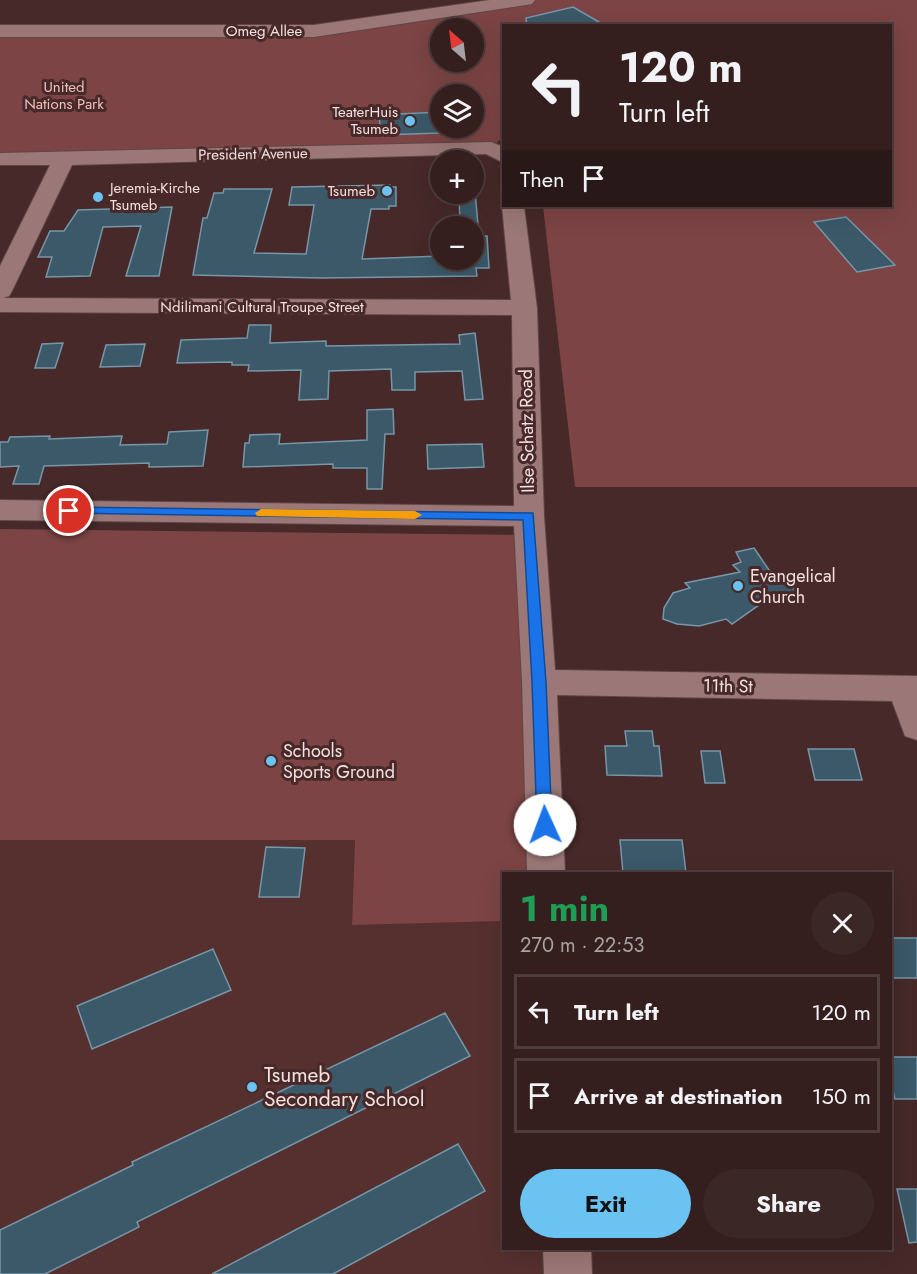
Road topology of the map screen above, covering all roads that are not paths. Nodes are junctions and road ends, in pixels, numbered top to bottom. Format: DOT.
graph roads {
  1 [pos="526,0"];
  2 [pos="0,31"];
  3 [pos="502,156"];
  4 [pos="0,159"];
  5 [pos="64,159"];
  6 [pos="513,207"];
  7 [pos="0,291"];
  8 [pos="0,305"];
  9 [pos="524,308"];
  10 [pos="0,510"];
  11 [pos="529,516"];
  12 [pos="539,682"];
  13 [pos="911,689"];
  14 [pos="917,727"];
  15 [pos="546,872"];
  16 [pos="567,1250"];
  17 [pos="568,1274"];
  1 -- 2 [label="street, Omeg Allee"];
  3 -- 5 [label="street, President Avenue"];
  4 -- 5 [label="street, President Avenue"];
  5 -- 7 [label="street"];
  6 -- 9 [label="street, Ilse Schatz Road"];
  8 -- 9 [label="street, Ndilimani Cultural Troupe Street"];
  9 -- 11 [label="street, Ilse Schatz Road"];
  10 -- 11 [label="street"];
  11 -- 12 [label="street, Ilse Schatz Road"];
  12 -- 13 [label="street, 11th St"];
  12 -- 15 [label="street, Ilse Schatz Road"];
  13 -- 14 [label="street"];
  16 -- 17 [label="street"];
}
